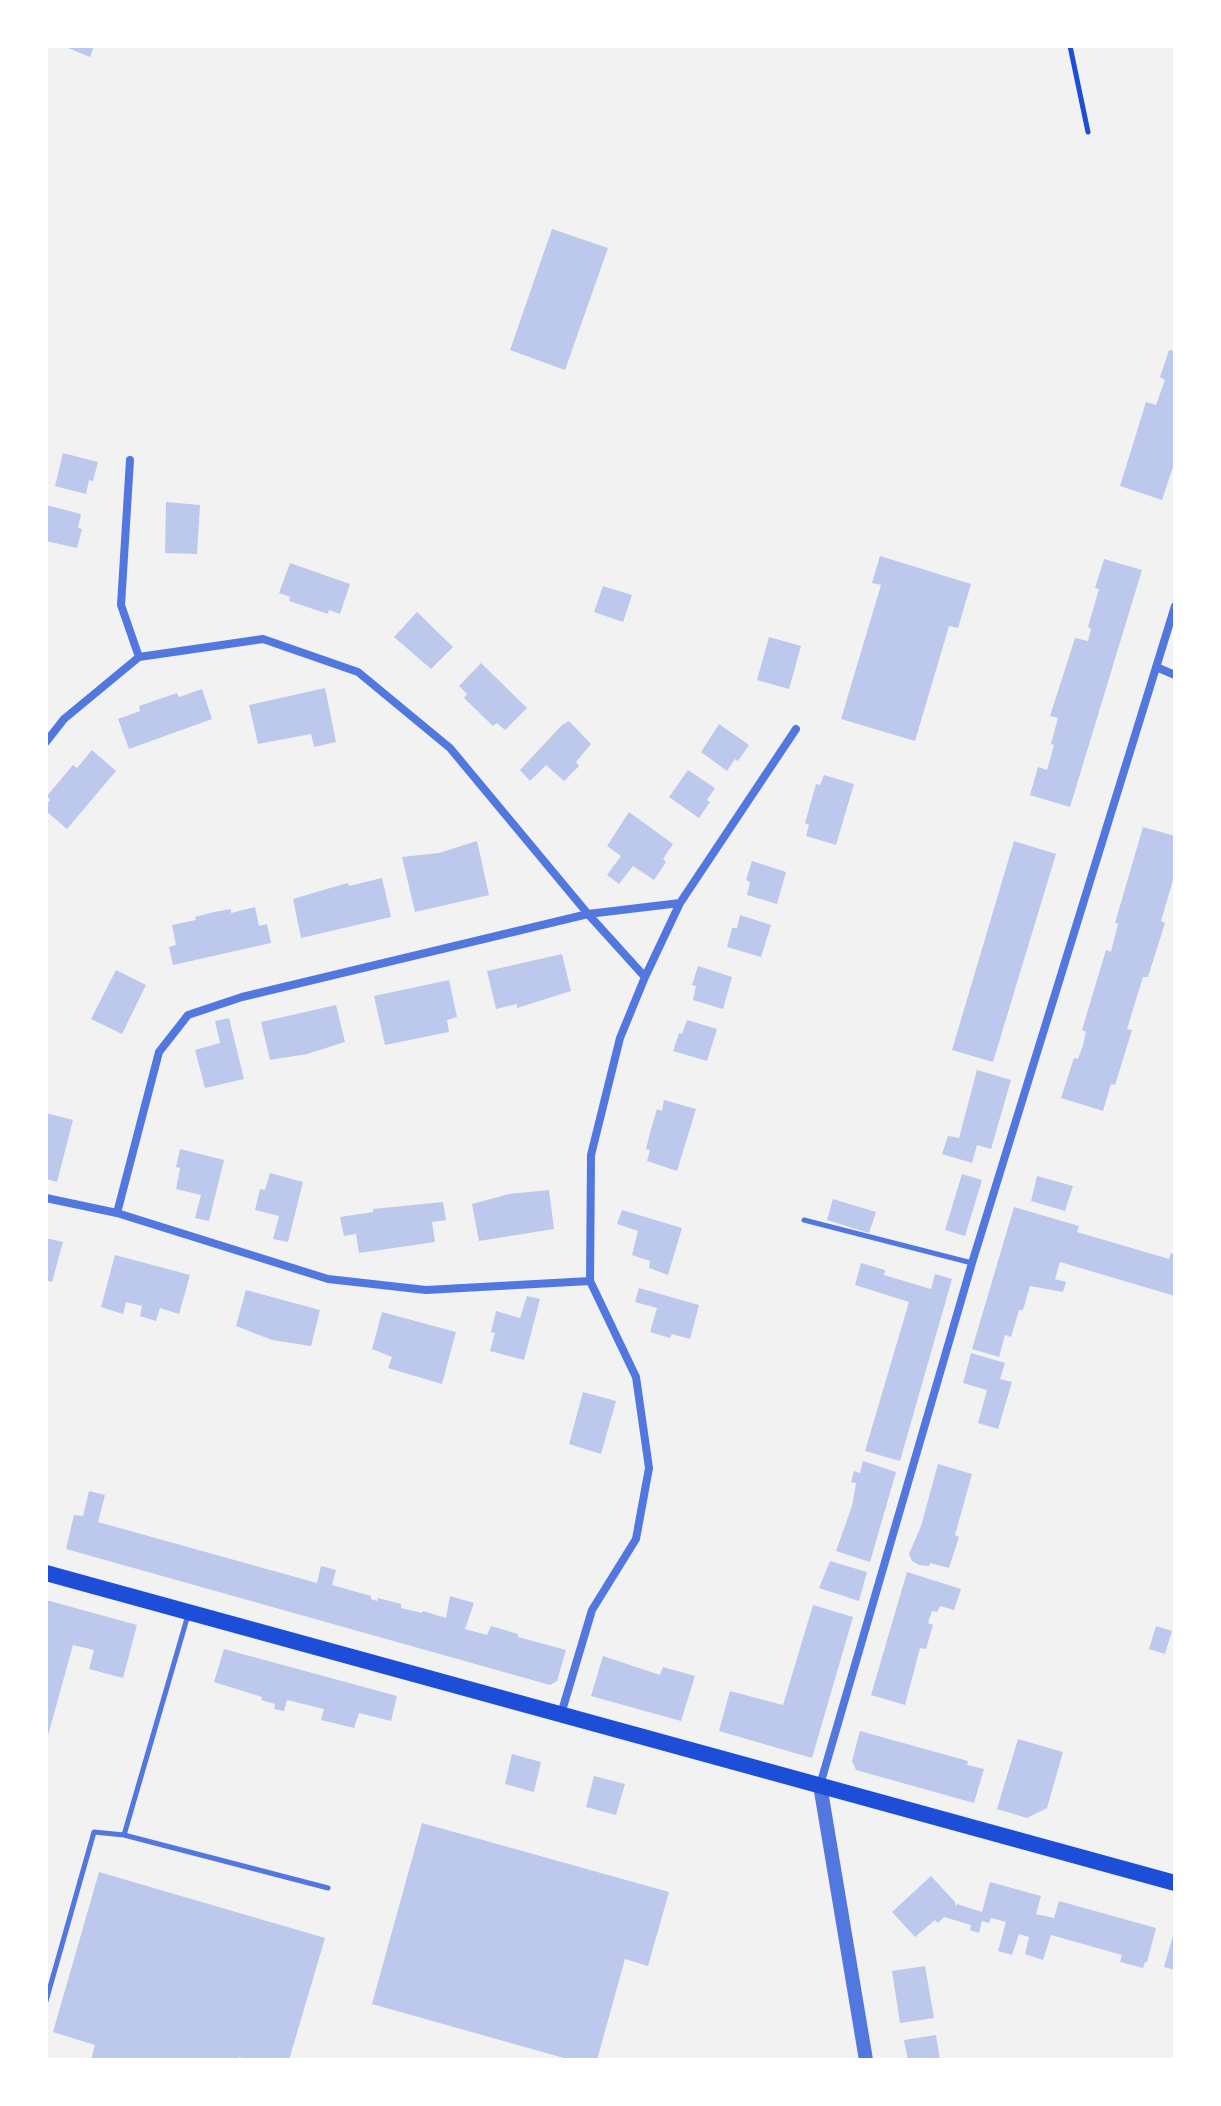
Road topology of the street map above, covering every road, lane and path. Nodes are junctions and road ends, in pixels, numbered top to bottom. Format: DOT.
graph roads {
  1 [pos="1070,46"];
  2 [pos="1088,132"];
  3 [pos="130,460"];
  4 [pos="1175,606"];
  5 [pos="139,657"];
  6 [pos="1156,667"];
  7 [pos="1175,675"];
  8 [pos="796,729"];
  9 [pos="46,742"];
  10 [pos="680,903"];
  11 [pos="588,914"];
  12 [pos="645,977"];
  13 [pos="46,1198"];
  14 [pos="117,1213"];
  15 [pos="804,1220"];
  16 [pos="972,1263"];
  17 [pos="590,1281"];
  18 [pos="46,1573"];
  19 [pos="188,1613"];
  20 [pos="561,1714"];
  21 [pos="820,1785"];
  22 [pos="124,1835"];
  23 [pos="1175,1883"];
  24 [pos="328,1888"];
  25 [pos="46,2001"];
  26 [pos="866,2060"];
  1 -- 2 [label="path"];
  3 -- 5 [label="street"];
  4 -- 6 [label="street"];
  5 -- 9 [label="street"];
  5 -- 11 [label="street"];
  6 -- 7 [label="street"];
  6 -- 16 [label="street"];
  8 -- 10 [label="street"];
  10 -- 11 [label="street"];
  10 -- 12 [label="street"];
  11 -- 12 [label="street"];
  11 -- 14 [label="street"];
  12 -- 17 [label="street"];
  13 -- 14 [label="street"];
  14 -- 17 [label="street"];
  15 -- 16 [label="lane"];
  16 -- 21 [label="street"];
  17 -- 20 [label="street"];
  18 -- 19 [label="main road"];
  19 -- 20 [label="main road"];
  19 -- 22 [label="lane"];
  20 -- 21 [label="main road"];
  21 -- 23 [label="main road"];
  21 -- 26 [label="street"];
  22 -- 24 [label="lane"];
  22 -- 25 [label="lane"];
}
